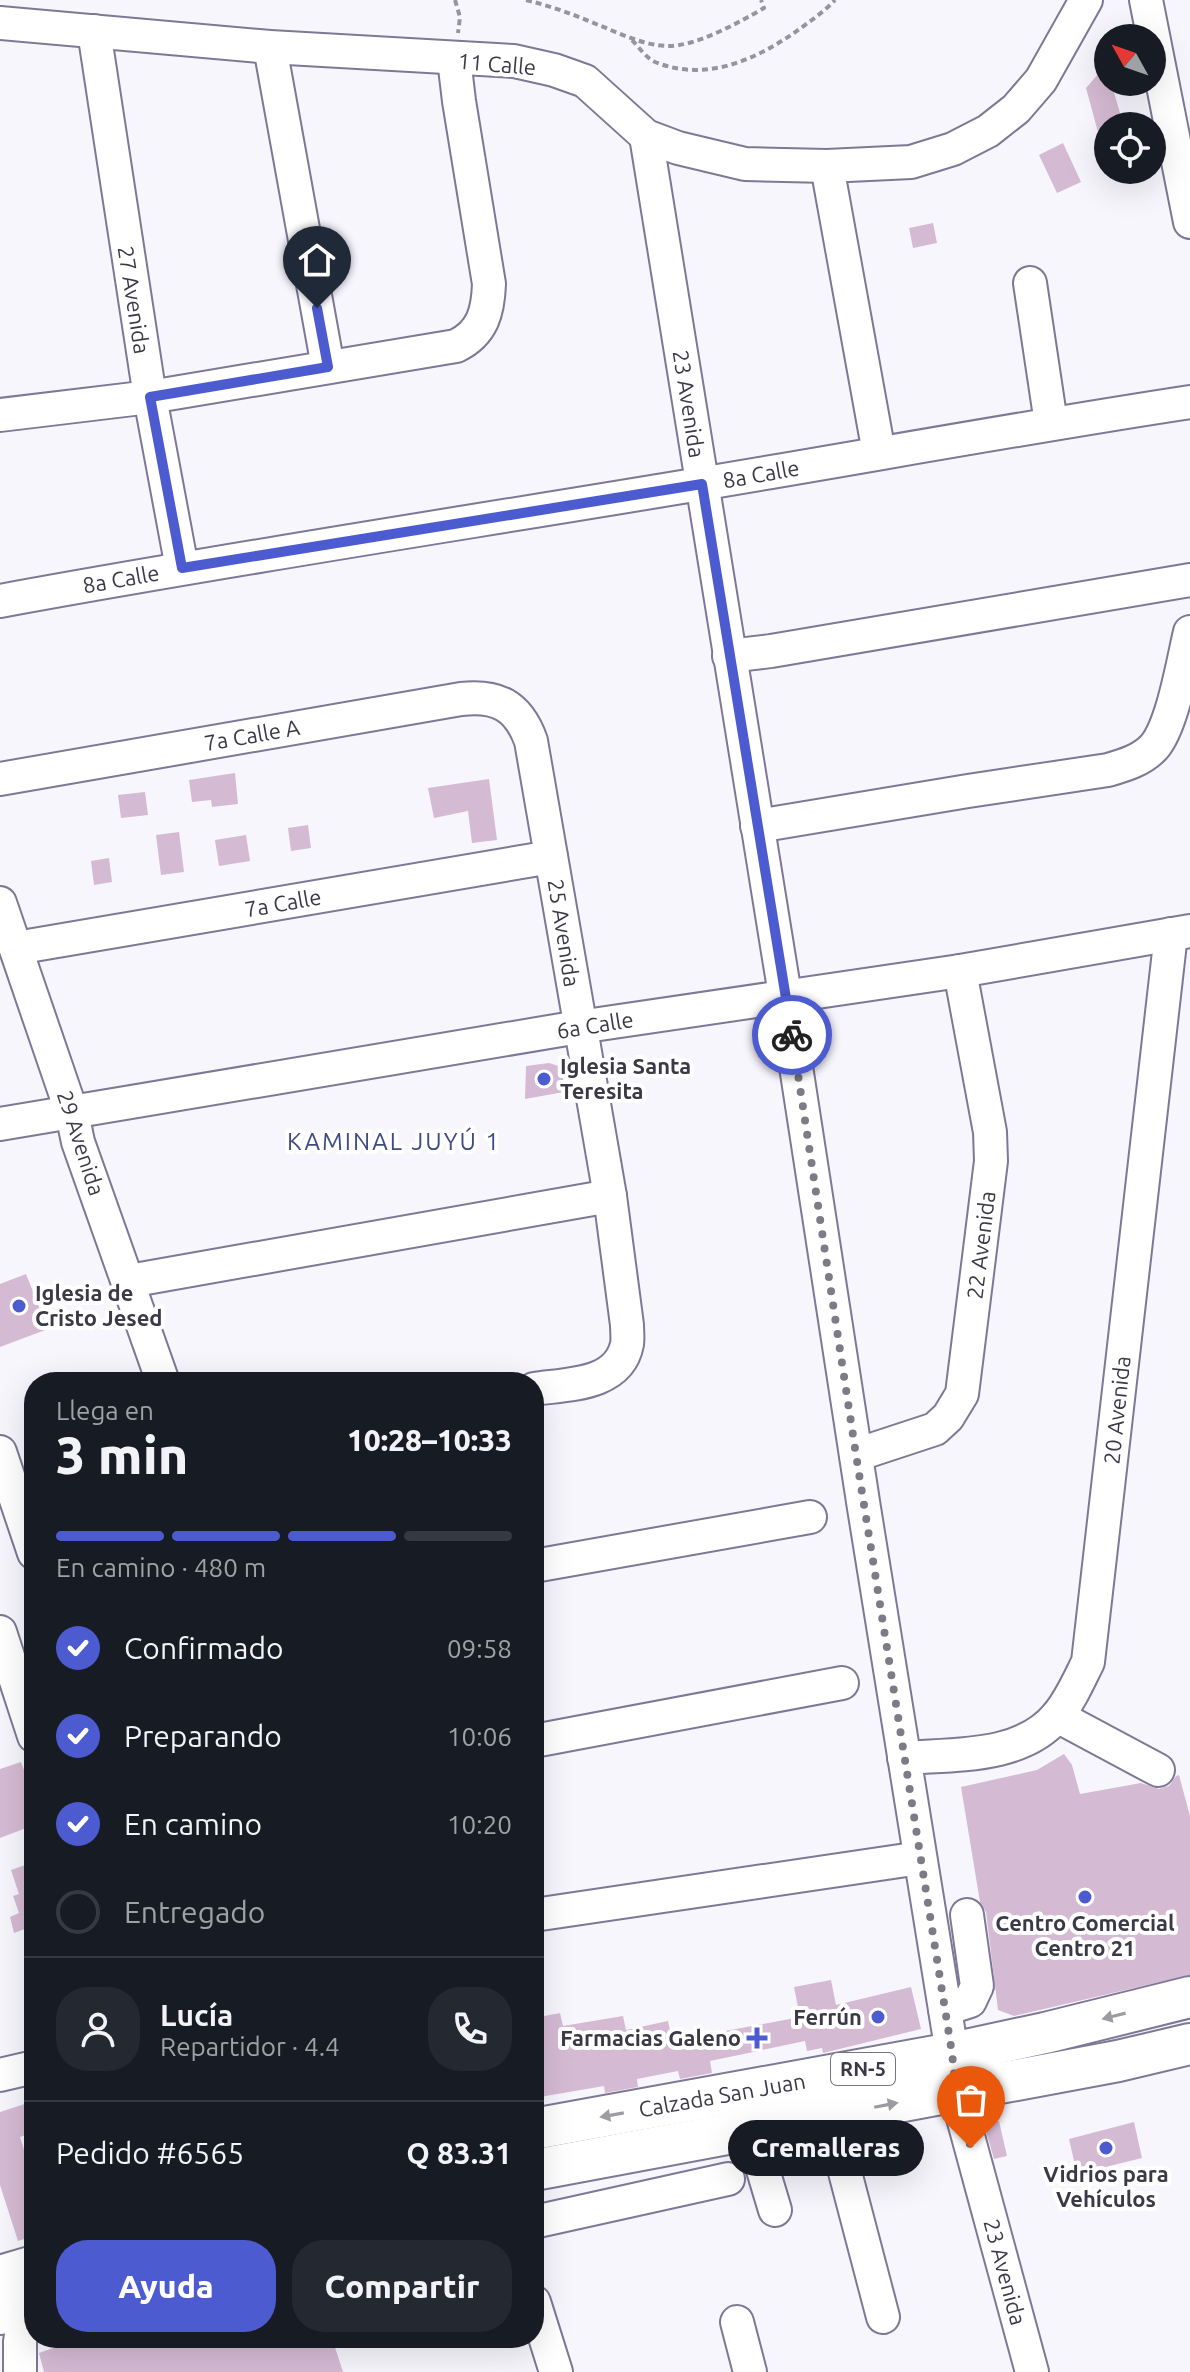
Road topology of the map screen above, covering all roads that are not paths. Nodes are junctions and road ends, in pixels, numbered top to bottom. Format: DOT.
graph roads {
  1 [pos="1086,0"];
  2 [pos="1146,0"];
  3 [pos="0,23"];
  4 [pos="94,31"];
  5 [pos="270,47"];
  6 [pos="454,59"];
  7 [pos="646,136"];
  8 [pos="719,160"];
  9 [pos="827,166"];
  10 [pos="1190,222"];
  11 [pos="662,231"];
  12 [pos="1030,283"];
  13 [pos="328,367"];
  14 [pos="150,397"];
  15 [pos="1190,402"];
  16 [pos="0,415"];
  17 [pos="1051,423"];
  18 [pos="879,453"];
  19 [pos="702,484"];
  20 [pos="182,568"];
  21 [pos="1190,580"];
  22 [pos="0,601"];
  23 [pos="1190,632"];
  24 [pos="729,656"];
  25 [pos="504,704"];
  26 [pos="0,779"];
  27 [pos="757,826"];
  28 [pos="551,857"];
  29 [pos="0,903"];
  30 [pos="1181,932"];
  31 [pos="16,948"];
  32 [pos="960,971"];
  33 [pos="785,995"];
  34 [pos="579,1027"];
  35 [pos="72,1113"];
  36 [pos="0,1124"];
  37 [pos="610,1196"];
  38 [pos="129,1281"];
  39 [pos="160,1372"];
  40 [pos="544,1387"];
  41 [pos="0,1452"];
  42 [pos="856,1455"];
  43 [pos="810,1517"];
  44 [pos="24,1523"];
  45 [pos="544,1564"];
  46 [pos="0,1632"];
  47 [pos="842,1683"];
  48 [pos="24,1705"];
  49 [pos="1057,1716"];
  50 [pos="544,1739"];
  51 [pos="904,1758"];
  52 [pos="1158,1770"];
  53 [pos="920,1858"];
  54 [pos="544,1914"];
  55 [pos="967,1915"];
  56 [pos="1190,1997"];
  57 [pos="945,2009"];
  58 [pos="1190,2044"];
  59 [pos="952,2053"];
  60 [pos="24,2069"];
  61 [pos="0,2075"];
  62 [pos="956,2092"];
  63 [pos="830,2115"];
  64 [pos="544,2127"];
  65 [pos="751,2130"];
  66 [pos="544,2168"];
  67 [pos="728,2179"];
  68 [pos="775,2210"];
  69 [pos="544,2220"];
  70 [pos="15,2300"];
  71 [pos="883,2317"];
  72 [pos="737,2322"];
  73 [pos="544,2334"];
  74 [pos="20,2372"];
  75 [pos="556,2372"];
  76 [pos="750,2372"];
  77 [pos="1032,2372"];
  1 -- 9 [label="street, 11 Calle"];
  2 -- 10 [label="street"];
  3 -- 4 [label="street, 11 Calle"];
  4 -- 5 [label="street, 11 Calle"];
  4 -- 14 [label="street, 27 Avenida"];
  5 -- 6 [label="street, 11 Calle"];
  5 -- 13 [label="street"];
  6 -- 7 [label="street, 11 Calle"];
  6 -- 13 [label="street"];
  7 -- 8 [label="street, 11 Calle"];
  7 -- 11 [label="street, 23 Avenida"];
  8 -- 9 [label="street, 11 Calle"];
  8 -- 11 [label="street"];
  9 -- 18 [label="street"];
  11 -- 19 [label="street, 23 Avenida"];
  12 -- 17 [label="street"];
  13 -- 14 [label="street"];
  14 -- 16 [label="street"];
  14 -- 20 [label="street, 27 Avenida"];
  15 -- 17 [label="street, 8a Calle"];
  17 -- 18 [label="street, 8a Calle"];
  18 -- 19 [label="street, 8a Calle"];
  19 -- 20 [label="street, 8a Calle"];
  19 -- 24 [label="street, 23 Avenida"];
  20 -- 22 [label="street, 8a Calle"];
  21 -- 24 [label="street"];
  23 -- 27 [label="street"];
  24 -- 27 [label="street, 23 Avenida"];
  25 -- 26 [label="street, 7a Calle A"];
  25 -- 28 [label="street, 25 Avenida"];
  27 -- 33 [label="street, 23 Avenida"];
  28 -- 31 [label="street, 7a Calle"];
  28 -- 34 [label="street, 25 Avenida"];
  29 -- 31 [label="street, 29 Avenida"];
  30 -- 32 [label="street, 6a Calle"];
  30 -- 49 [label="street, 20 Avenida"];
  31 -- 35 [label="street, 29 Avenida"];
  32 -- 33 [label="street, 6a Calle"];
  32 -- 42 [label="street, 22 Avenida"];
  33 -- 34 [label="street, 6a Calle"];
  33 -- 42 [label="street, 23 Avenida"];
  34 -- 35 [label="street, 6a Calle"];
  34 -- 37 [label="street, 25 Avenida"];
  35 -- 36 [label="street, 6a Calle"];
  35 -- 38 [label="street, 29 Avenida"];
  37 -- 38 [label="street"];
  37 -- 40 [label="street, 25 Avenida"];
  38 -- 39 [label="street, 29 Avenida"];
  41 -- 44 [label="street"];
  42 -- 51 [label="street, 23 Avenida"];
  43 -- 45 [label="street"];
  46 -- 48 [label="street"];
  47 -- 50 [label="street"];
  49 -- 51 [label="street, 20 Avenida"];
  49 -- 52 [label="street"];
  51 -- 53 [label="street, 23 Avenida"];
  53 -- 54 [label="street"];
  53 -- 57 [label="street, 23 Avenida"];
  55 -- 57 [label="street"];
  56 -- 59 [label="main road, Calzada San Juan / RN-5, one-way"];
  57 -- 59 [label="street, 23 Avenida"];
  58 -- 62 [label="main road, Calzada San Juan / RN-5"];
  59 -- 62 [label="street, 23 Avenida"];
  59 -- 64 [label="main road, Calzada San Juan / RN-5, one-way"];
  60 -- 61 [label="street"];
  63 -- 62 [label="main road, Calzada San Juan / RN-5, one-way"];
  62 -- 77 [label="street, 23 Avenida"];
  63 -- 65 [label="main road, Calzada San Juan / RN-5"];
  63 -- 71 [label="street"];
  65 -- 66 [label="main road, Calzada San Juan / RN-5"];
  65 -- 68 [label="street"];
  67 -- 69 [label="street"];
  70 -- 74 [label="street"];
  72 -- 76 [label="street"];
  73 -- 75 [label="street"];
}
